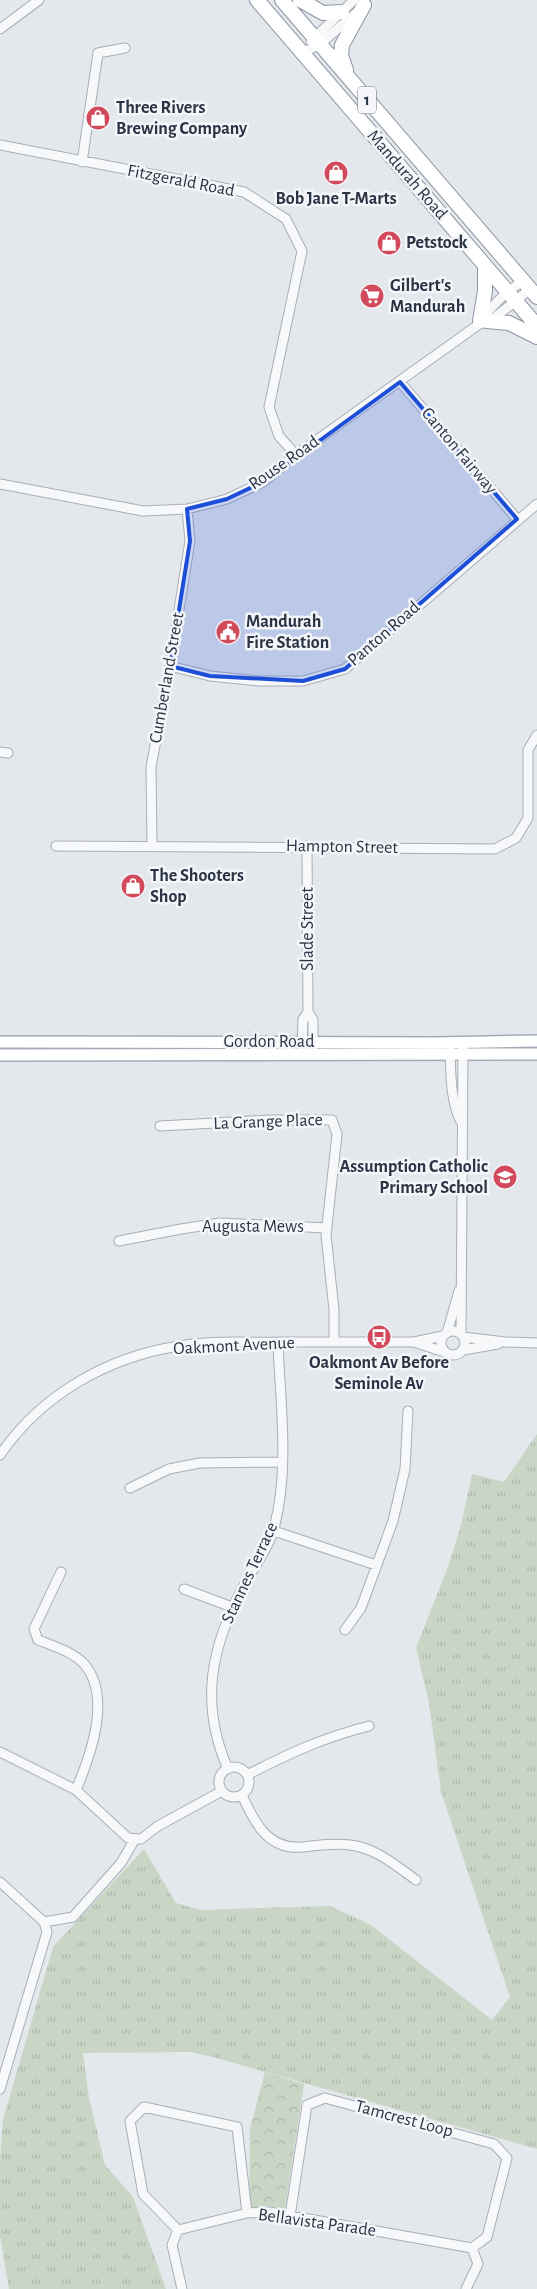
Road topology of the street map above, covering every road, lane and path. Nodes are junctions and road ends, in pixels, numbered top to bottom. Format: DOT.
graph roads {
  1 [pos="39,0"];
  2 [pos="257,0"];
  3 [pos="282,0"];
  4 [pos="300,0"];
  5 [pos="361,2"];
  6 [pos="342,12"];
  7 [pos="0,30"];
  8 [pos="317,40"];
  9 [pos="125,48"];
  10 [pos="302,53"];
  11 [pos="347,75"];
  12 [pos="0,145"];
  13 [pos="82,162"];
  14 [pos="486,266"];
  15 [pos="530,289"];
  16 [pos="511,296"];
  17 [pos="482,322"];
  18 [pos="537,326"];
  19 [pos="537,337"];
  20 [pos="400,382"];
  21 [pos="296,455"];
  22 [pos="0,484"];
  23 [pos="537,504"];
  24 [pos="187,510"];
  25 [pos="517,519"];
  26 [pos="170,666"];
  27 [pos="537,735"];
  28 [pos="56,846"];
  29 [pos="152,846"];
  30 [pos="307,846"];
  31 [pos="537,1041"];
  32 [pos="0,1042"];
  33 [pos="308,1042"];
  34 [pos="450,1042"];
  35 [pos="462,1042"];
  36 [pos="537,1054"];
  37 [pos="0,1055"];
  38 [pos="308,1055"];
  39 [pos="450,1055"];
  40 [pos="463,1055"];
  41 [pos="461,1123"];
  42 [pos="160,1126"];
  43 [pos="327,1228"];
  44 [pos="119,1241"];
  45 [pos="462,1284"];
  46 [pos="445,1335"];
  47 [pos="462,1336"];
  48 [pos="278,1342"];
  49 [pos="334,1342"];
  50 [pos="414,1342"];
  51 [pos="506,1342"];
  52 [pos="537,1342"];
  53 [pos="463,1350"];
  54 [pos="444,1352"];
  55 [pos="408,1411"];
  56 [pos="0,1455"];
  57 [pos="282,1462"];
  58 [pos="130,1488"];
  59 [pos="274,1530"];
  60 [pos="376,1565"];
  61 [pos="61,1572"];
  62 [pos="184,1589"];
  63 [pos="232,1607"];
  64 [pos="345,1630"];
  65 [pos="369,1726"];
  66 [pos="0,1752"];
  67 [pos="228,1769"];
  68 [pos="247,1775"];
  69 [pos="76,1790"];
  70 [pos="222,1791"];
  71 [pos="242,1795"];
  72 [pos="135,1839"];
  73 [pos="416,1880"];
  74 [pos="0,1882"];
  75 [pos="44,1922"];
  76 [pos="0,2089"];
  77 [pos="247,2213"];
  78 [pos="290,2216"];
  79 [pos="178,2230"];
  80 [pos="472,2248"];
  81 [pos="182,2289"];
  82 [pos="466,2289"];
  1 -- 7 [label="street"];
  2 -- 10 [label="highway, Mandurah Road / 1"];
  3 -- 8 [label="highway, Mandurah Road / 1"];
  4 -- 6 [label="highway"];
  5 -- 6 [label="street"];
  5 -- 8 [label="street"];
  5 -- 11 [label="highway"];
  6 -- 8 [label="street"];
  8 -- 10 [label="street"];
  8 -- 11 [label="highway, Mandurah Road / 1"];
  9 -- 13 [label="street"];
  10 -- 14 [label="highway, Mandurah Road / 1"];
  11 -- 15 [label="highway, Mandurah Road / 1"];
  12 -- 13 [label="street, Fitzgerald Road"];
  13 -- 21 [label="street, Fitzgerald Road"];
  14 -- 16 [label="highway, Mandurah Road / 1"];
  14 -- 17 [label="highway"];
  15 -- 16 [label="street, Rouse Road"];
  16 -- 17 [label="street, Rouse Road"];
  16 -- 18 [label="highway, Mandurah Road / 1"];
  17 -- 19 [label="highway"];
  17 -- 20 [label="street, Rouse Road"];
  20 -- 21 [label="street, Rouse Road"];
  20 -- 25 [label="street, Canton Fairway"];
  21 -- 24 [label="street, Rouse Road"];
  22 -- 24 [label="street, Rouse Road"];
  23 -- 25 [label="street, Panton Road"];
  24 -- 26 [label="street, Cumberland Street"];
  25 -- 26 [label="street, Panton Road"];
  26 -- 29 [label="street, Cumberland Street"];
  27 -- 30 [label="street, Hampton Street"];
  28 -- 29 [label="street, Hampton Street"];
  29 -- 30 [label="street, Hampton Street"];
  30 -- 33 [label="street, Slade Street"];
  31 -- 35 [label="main road, Gordon Road"];
  32 -- 33 [label="main road, Gordon Road"];
  33 -- 34 [label="main road, Gordon Road"];
  33 -- 38 [label="street, Slade Street"];
  34 -- 35 [label="main road, Gordon Road"];
  34 -- 39 [label="street"];
  35 -- 40 [label="street"];
  36 -- 40 [label="main road, Gordon Road"];
  37 -- 38 [label="main road, Gordon Road"];
  38 -- 39 [label="main road, Gordon Road"];
  39 -- 40 [label="main road, Gordon Road"];
  39 -- 41 [label="street"];
  40 -- 41 [label="street"];
  41 -- 45 [label="street"];
  42 -- 43 [label="street, La Grange Place"];
  43 -- 44 [label="street, Augusta Mews"];
  43 -- 49 [label="street, La Grange Place"];
  45 -- 46 [label="street"];
  45 -- 47 [label="street"];
  46 -- 47 [label="street"];
  46 -- 50 [label="street, Oakmont Avenue"];
  46 -- 54 [label="street"];
  47 -- 51 [label="street"];
  47 -- 53 [label="street"];
  48 -- 49 [label="street, Oakmont Avenue"];
  48 -- 56 [label="street, Oakmont Avenue"];
  48 -- 57 [label="street, Stannes Terrace"];
  49 -- 50 [label="street, Oakmont Avenue"];
  50 -- 54 [label="street, Oakmont Avenue"];
  51 -- 52 [label="street"];
  51 -- 53 [label="street"];
  53 -- 54 [label="street"];
  55 -- 60 [label="street"];
  57 -- 58 [label="street"];
  57 -- 59 [label="street, Stannes Terrace"];
  59 -- 60 [label="street"];
  59 -- 63 [label="street, Stannes Terrace"];
  60 -- 64 [label="street"];
  61 -- 69 [label="street"];
  62 -- 63 [label="street"];
  63 -- 67 [label="street, Stannes Terrace"];
  65 -- 68 [label="street"];
  66 -- 69 [label="street"];
  67 -- 68 [label="street"];
  67 -- 70 [label="street"];
  68 -- 71 [label="street"];
  69 -- 72 [label="street"];
  70 -- 71 [label="street"];
  70 -- 72 [label="street"];
  71 -- 73 [label="street"];
  72 -- 75 [label="street"];
  74 -- 75 [label="street"];
  75 -- 76 [label="street"];
  77 -- 78 [label="street, Bellavista Parade"];
  77 -- 79 [label="street, Bellavista Parade"];
  77 -- 79 [label="street"];
  78 -- 80 [label="street, Bellavista Parade"];
  78 -- 80 [label="street, Tamcrest Loop"];
  79 -- 81 [label="street"];
  80 -- 82 [label="street"];
}
